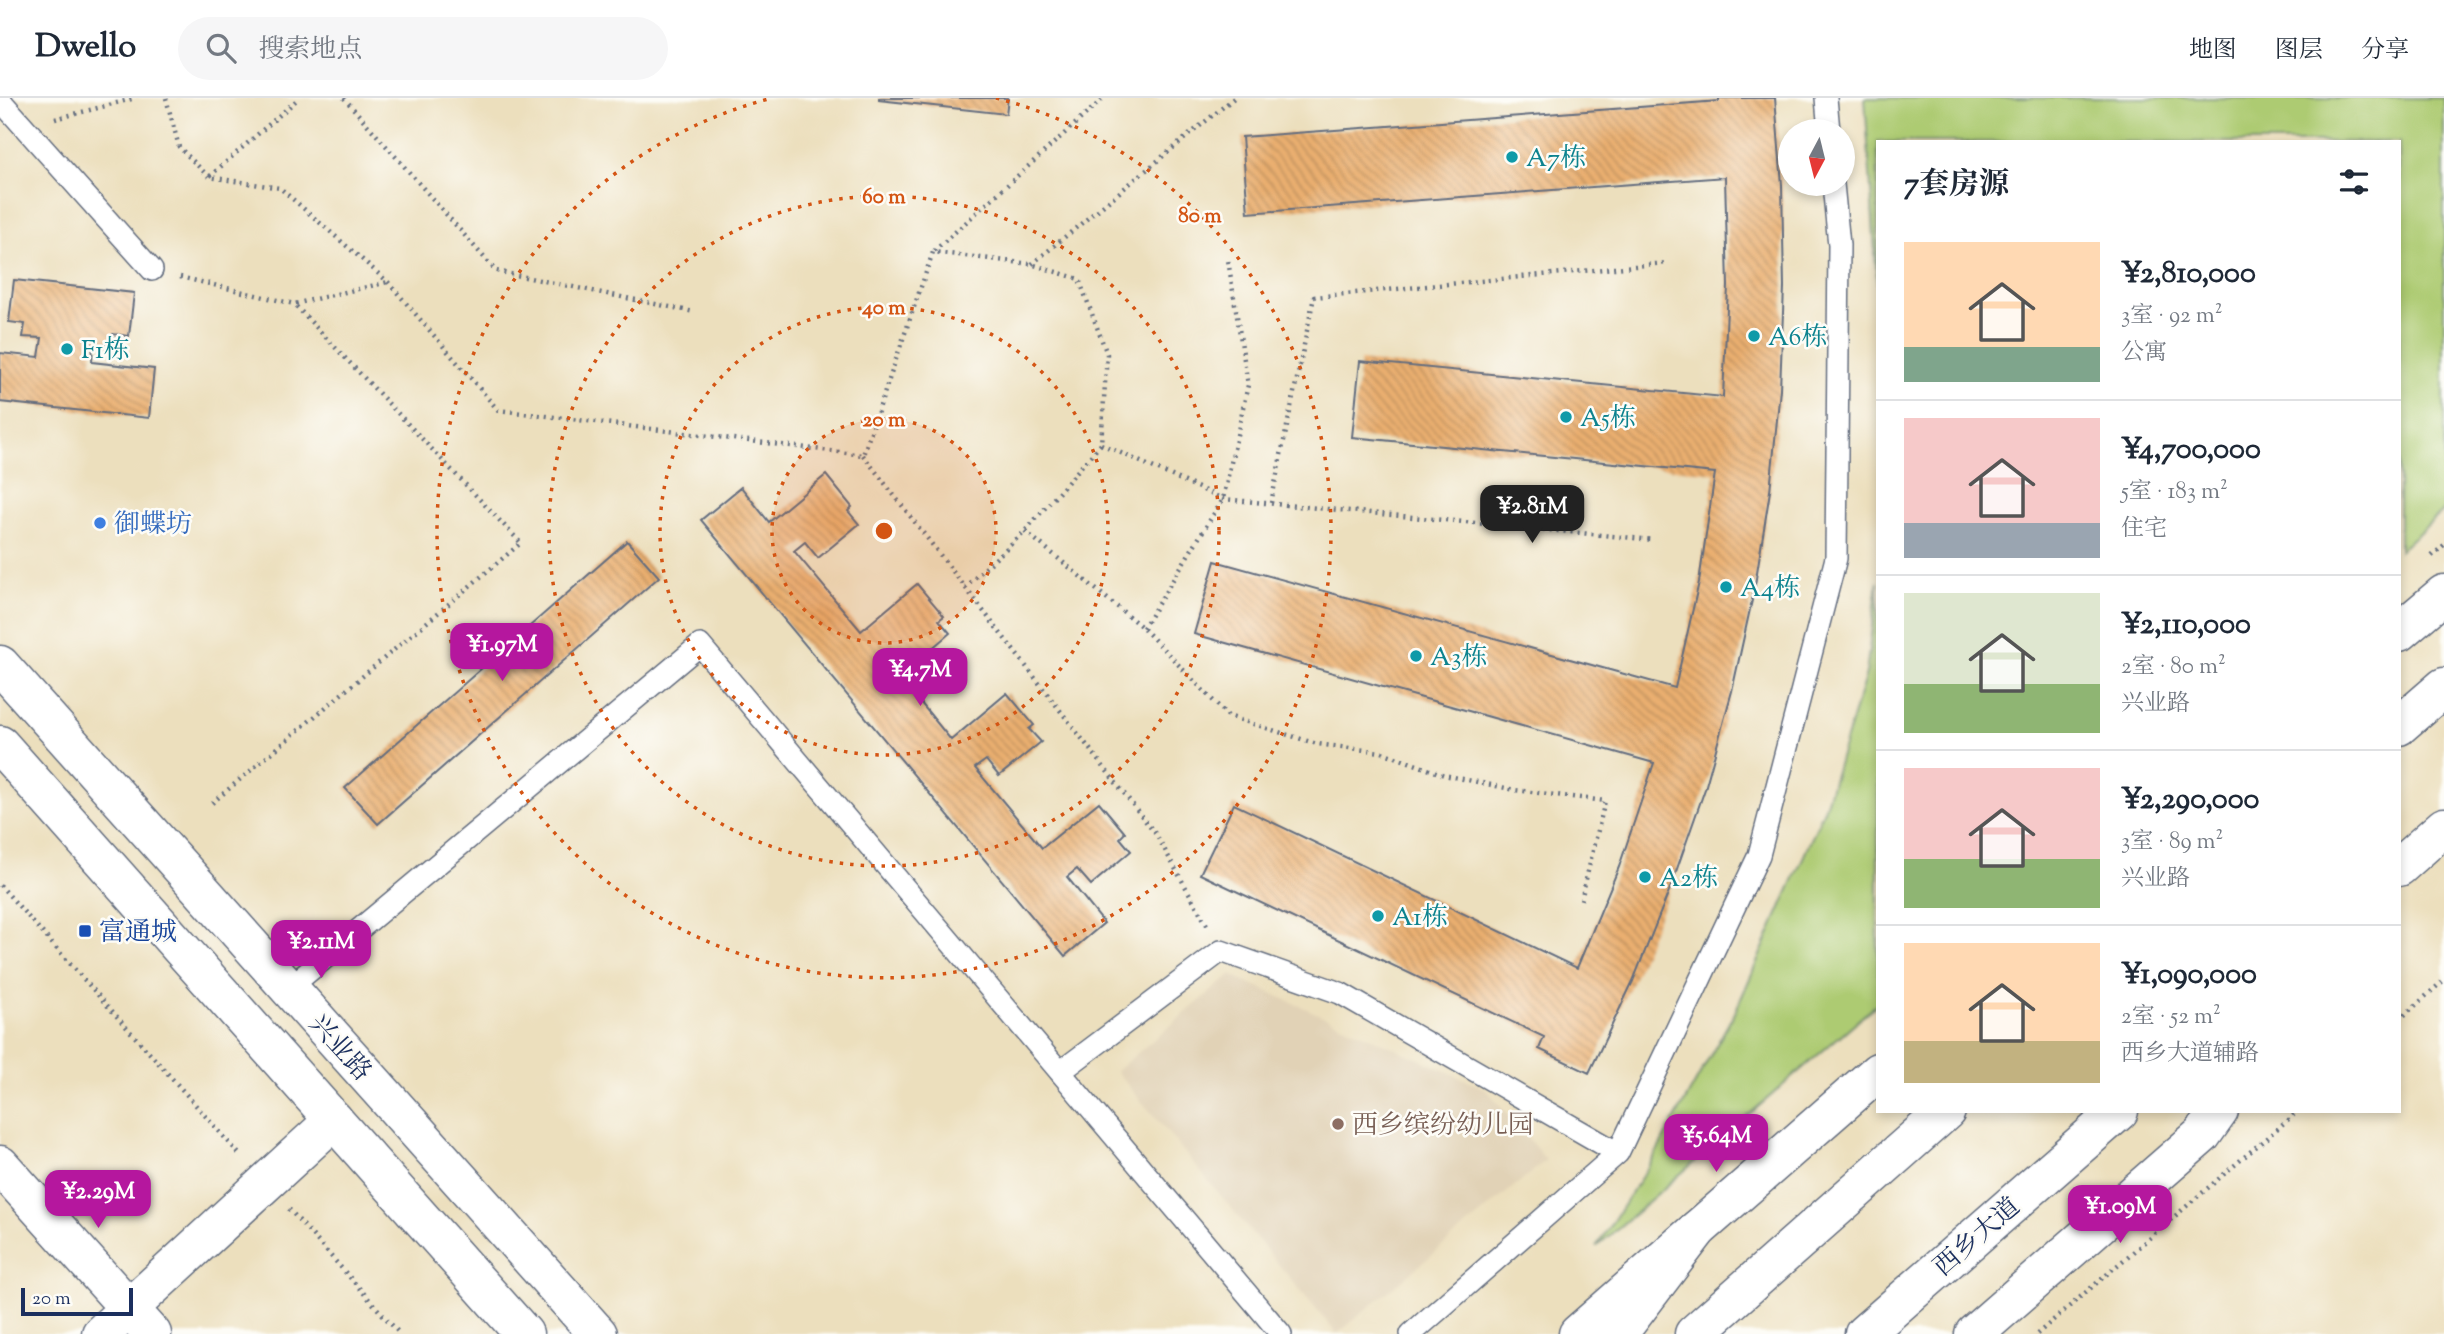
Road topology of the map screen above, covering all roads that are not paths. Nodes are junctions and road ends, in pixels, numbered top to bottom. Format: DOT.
graph roads {
  1 [pos="1826,98"];
  2 [pos="0,100"];
  3 [pos="1828,119"];
  4 [pos="1834,196"];
  5 [pos="152,270"];
  6 [pos="2444,594"];
  7 [pos="2401,630"];
  8 [pos="0,665"];
  9 [pos="2444,687"];
  10 [pos="2401,724"];
  11 [pos="0,745"];
  12 [pos="2444,827"];
  13 [pos="2404,865"];
  14 [pos="289,988"];
  15 [pos="1060,1072"];
  16 [pos="1876,1074"];
  17 [pos="1943,1113"];
  18 [pos="2117,1113"];
  19 [pos="2218,1113"];
  20 [pos="334,1121"];
  21 [pos="1618,1153"];
  22 [pos="0,1165"];
  23 [pos="1698,1229"];
  24 [pos="140,1321"];
  25 [pos="101,1334"];
  26 [pos="524,1334"];
  27 [pos="598,1334"];
  28 [pos="1282,1334"];
  29 [pos="1411,1334"];
  30 [pos="1578,1334"];
  31 [pos="1618,1334"];
  32 [pos="1693,1334"];
  33 [pos="1864,1334"];
  34 [pos="1973,1334"];
  1 -- 3 [label="lane"];
  2 -- 5 [label="lane"];
  4 -- 21 [label="lane"];
  6 -- 7 [label="main road"];
  8 -- 14 [label="main road, 兴业路"];
  9 -- 10 [label="main road"];
  11 -- 20 [label="main road, 兴业路"];
  12 -- 13 [label="main road"];
  14 -- 15 [label="lane"];
  14 -- 27 [label="main road, 兴业路"];
  15 -- 21 [label="lane"];
  15 -- 28 [label="lane"];
  16 -- 23 [label="main road"];
  17 -- 32 [label="main road"];
  18 -- 33 [label="main road, 西乡大道"];
  19 -- 34 [label="main road"];
  20 -- 24 [label="main road"];
  20 -- 26 [label="main road, 兴业路"];
  21 -- 29 [label="lane"];
  22 -- 24 [label="main road"];
  23 -- 30 [label="main road"];
  23 -- 31 [label="main road"];
  24 -- 25 [label="main road"];
}
